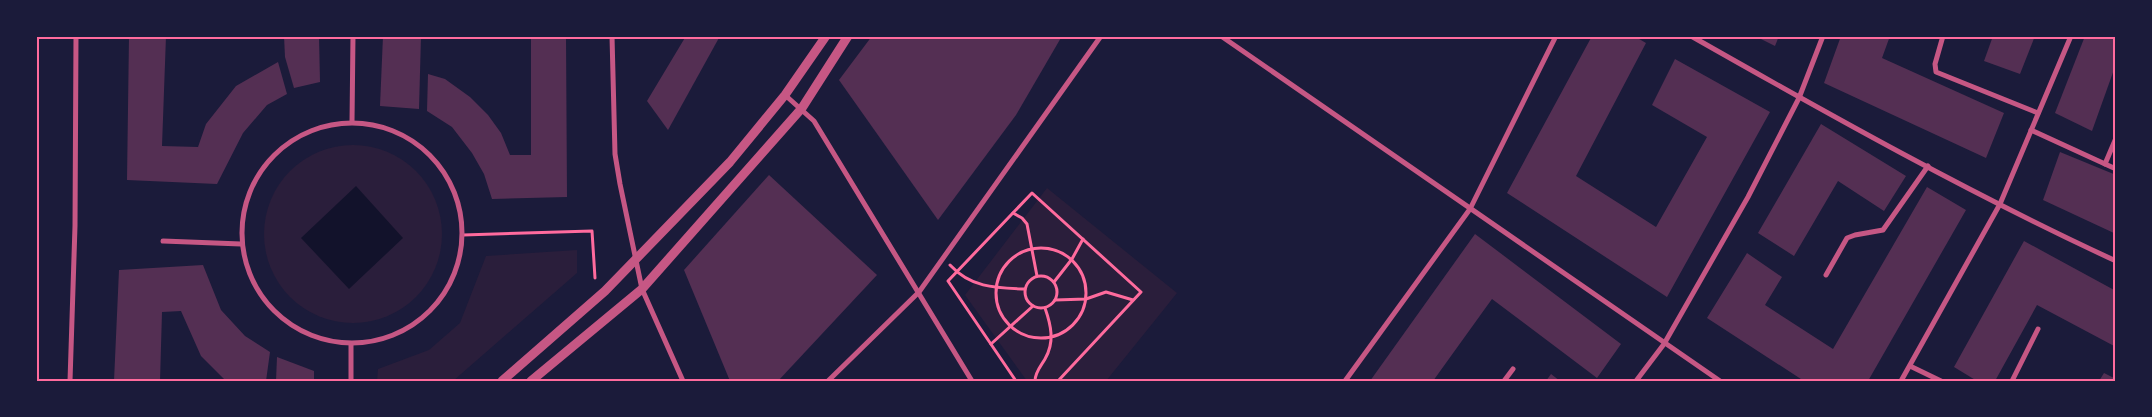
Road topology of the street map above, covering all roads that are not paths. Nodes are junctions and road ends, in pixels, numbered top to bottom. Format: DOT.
graph roads {
  1 [pos="76,36"];
  2 [pos="353,36"];
  3 [pos="612,36"];
  4 [pos="826,36"];
  5 [pos="848,36"];
  6 [pos="1101,36"];
  7 [pos="1220,36"];
  8 [pos="1556,36"];
  9 [pos="1690,36"];
  10 [pos="1823,36"];
  11 [pos="1943,36"];
  12 [pos="2070,36"];
  13 [pos="785,95"];
  14 [pos="1800,98"];
  15 [pos="802,108"];
  16 [pos="2038,113"];
  17 [pos="352,122"];
  18 [pos="2031,130"];
  19 [pos="2116,138"];
  20 [pos="2105,164"];
  21 [pos="1928,166"];
  22 [pos="2116,169"];
  23 [pos="2000,204"];
  24 [pos="1470,209"];
  25 [pos="163,241"];
  26 [pos="241,244"];
  27 [pos="637,258"];
  28 [pos="2116,261"];
  29 [pos="1826,275"];
  30 [pos="642,289"];
  31 [pos="919,292"];
  32 [pos="2038,329"];
  33 [pos="352,344"];
  34 [pos="1664,344"];
  35 [pos="1910,366"];
  36 [pos="1513,369"];
  37 [pos="70,381"];
  38 [pos="351,381"];
  39 [pos="502,381"];
  40 [pos="531,381"];
  41 [pos="683,381"];
  42 [pos="828,381"];
  43 [pos="972,381"];
  44 [pos="1345,381"];
  45 [pos="1504,381"];
  46 [pos="1636,381"];
  47 [pos="1720,381"];
  48 [pos="1901,381"];
  49 [pos="1941,381"];
  50 [pos="2012,381"];
  1 -- 37 [label="street"];
  2 -- 17 [label="street"];
  3 -- 27 [label="street"];
  4 -- 13 [label="street"];
  5 -- 15 [label="street"];
  6 -- 31 [label="street"];
  7 -- 24 [label="street"];
  8 -- 24 [label="street"];
  9 -- 14 [label="street"];
  10 -- 14 [label="street"];
  11 -- 16 [label="street"];
  12 -- 16 [label="street"];
  13 -- 15 [label="street"];
  13 -- 27 [label="street"];
  14 -- 21 [label="street"];
  14 -- 34 [label="street"];
  15 -- 30 [label="street"];
  15 -- 31 [label="street"];
  16 -- 18 [label="street"];
  17 -- 26 [label="street"];
  17 -- 33 [label="street"];
  18 -- 20 [label="street"];
  18 -- 23 [label="street"];
  19 -- 20 [label="street"];
  20 -- 22 [label="street"];
  21 -- 23 [label="street"];
  21 -- 29 [label="street"];
  23 -- 28 [label="street"];
  23 -- 35 [label="street"];
  24 -- 34 [label="street"];
  24 -- 44 [label="street"];
  25 -- 26 [label="street"];
  26 -- 33 [label="street"];
  27 -- 30 [label="street"];
  27 -- 39 [label="street"];
  30 -- 40 [label="street"];
  30 -- 41 [label="street"];
  31 -- 42 [label="street"];
  31 -- 43 [label="street"];
  32 -- 50 [label="street"];
  33 -- 38 [label="street"];
  34 -- 46 [label="street"];
  34 -- 47 [label="street"];
  35 -- 48 [label="street"];
  35 -- 49 [label="street"];
  36 -- 45 [label="street"];
}
